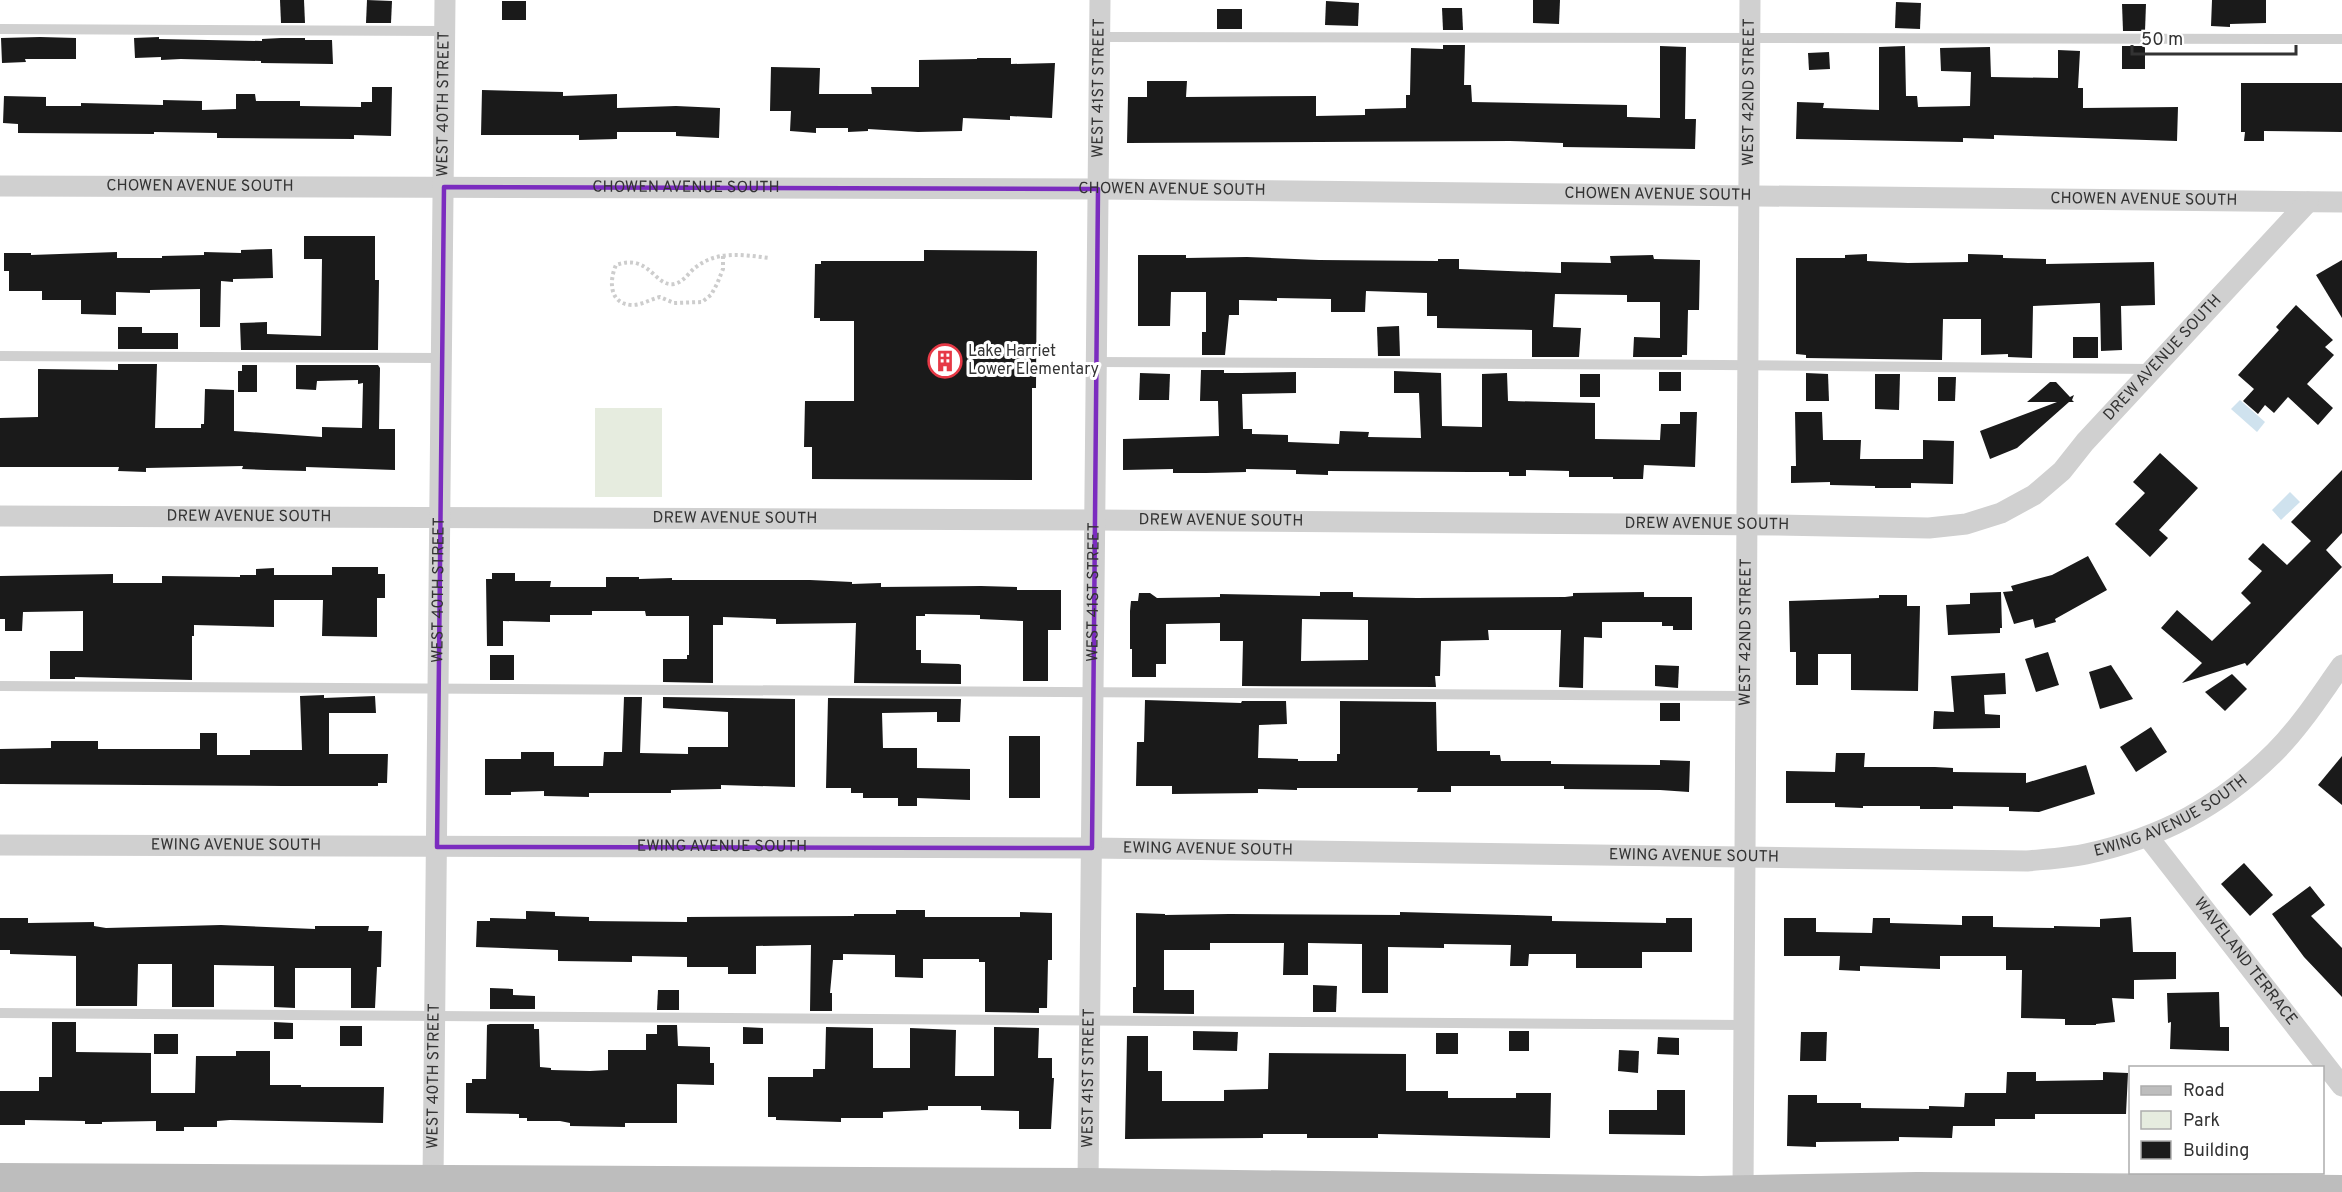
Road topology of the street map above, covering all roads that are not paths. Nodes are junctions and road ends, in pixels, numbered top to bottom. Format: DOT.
graph roads {
  1 [pos="445,0"];
  2 [pos="1100,0"];
  3 [pos="1750,0"];
  4 [pos="0,29"];
  5 [pos="445,31"];
  6 [pos="1100,38"];
  7 [pos="1749,39"];
  8 [pos="2342,39"];
  9 [pos="0,186"];
  10 [pos="444,187"];
  11 [pos="1098,189"];
  12 [pos="1749,196"];
  13 [pos="2308,202"];
  14 [pos="2342,202"];
  15 [pos="0,356"];
  16 [pos="441,358"];
  17 [pos="1096,362"];
  18 [pos="1748,365"];
  19 [pos="2153,369"];
  20 [pos="0,516"];
  21 [pos="440,517"];
  22 [pos="1095,520"];
  23 [pos="1747,524"];
  24 [pos="2342,665"];
  25 [pos="0,686"];
  26 [pos="438,690"];
  27 [pos="1093,693"];
  28 [pos="1744,696"];
  29 [pos="2148,837"];
  30 [pos="0,845"];
  31 [pos="437,847"];
  32 [pos="1092,848"];
  33 [pos="1744,857"];
  34 [pos="0,1013"];
  35 [pos="436,1017"];
  36 [pos="1090,1021"];
  37 [pos="1742,1025"];
  38 [pos="2342,1086"];
  39 [pos="0,1179"];
  40 [pos="433,1181"];
  41 [pos="1088,1183"];
  42 [pos="390,1186"];
  43 [pos="2342,1190"];
  44 [pos="1743,1191"];
  1 -- 5 [label="street, WEST 40TH STREET"];
  2 -- 6 [label="street, WEST 41ST STREET"];
  3 -- 7 [label="street, WEST 42ND STREET"];
  4 -- 5 [label="lane"];
  5 -- 10 [label="street, WEST 40TH STREET"];
  6 -- 7 [label="lane"];
  6 -- 11 [label="street, WEST 41ST STREET"];
  7 -- 8 [label="lane"];
  7 -- 12 [label="street, WEST 42ND STREET"];
  9 -- 10 [label="street, CHOWEN AVENUE SOUTH"];
  10 -- 11 [label="street, CHOWEN AVENUE SOUTH"];
  10 -- 16 [label="street, WEST 40TH STREET"];
  11 -- 12 [label="street, CHOWEN AVENUE SOUTH"];
  11 -- 17 [label="street, WEST 41ST STREET"];
  12 -- 13 [label="street, CHOWEN AVENUE SOUTH"];
  12 -- 18 [label="street, WEST 42ND STREET"];
  13 -- 14 [label="street, CHOWEN AVENUE SOUTH"];
  13 -- 19 [label="street, DREW AVENUE SOUTH"];
  15 -- 16 [label="lane"];
  16 -- 21 [label="street, WEST 40TH STREET"];
  17 -- 18 [label="lane"];
  17 -- 22 [label="street, WEST 41ST STREET"];
  18 -- 19 [label="lane"];
  18 -- 23 [label="street, WEST 42ND STREET"];
  19 -- 23 [label="street, DREW AVENUE SOUTH"];
  20 -- 21 [label="street, DREW AVENUE SOUTH"];
  21 -- 22 [label="street, DREW AVENUE SOUTH"];
  21 -- 26 [label="street, WEST 40TH STREET"];
  22 -- 23 [label="street, DREW AVENUE SOUTH"];
  22 -- 27 [label="street, WEST 41ST STREET"];
  23 -- 28 [label="street, WEST 42ND STREET"];
  24 -- 29 [label="street, EWING AVENUE SOUTH"];
  25 -- 26 [label="lane"];
  26 -- 27 [label="lane"];
  26 -- 31 [label="street, WEST 40TH STREET"];
  27 -- 28 [label="lane"];
  27 -- 32 [label="street, WEST 41ST STREET"];
  28 -- 33 [label="street, WEST 42ND STREET"];
  29 -- 33 [label="street, EWING AVENUE SOUTH"];
  29 -- 38 [label="street, WAVELAND TERRACE"];
  30 -- 31 [label="street, EWING AVENUE SOUTH"];
  31 -- 32 [label="street, EWING AVENUE SOUTH"];
  31 -- 35 [label="street, WEST 40TH STREET"];
  32 -- 33 [label="street, EWING AVENUE SOUTH"];
  32 -- 36 [label="street, WEST 41ST STREET"];
  33 -- 37 [label="street, WEST 42ND STREET"];
  34 -- 35 [label="lane"];
  35 -- 36 [label="lane"];
  35 -- 40 [label="street, WEST 40TH STREET"];
  36 -- 37 [label="lane"];
  36 -- 41 [label="street, WEST 41ST STREET"];
  37 -- 44 [label="street, WEST 42ND STREET"];
  39 -- 42 [label="main road"];
  40 -- 41 [label="main road"];
  40 -- 42 [label="main road"];
  41 -- 44 [label="main road"];
  43 -- 44 [label="main road"];
}
